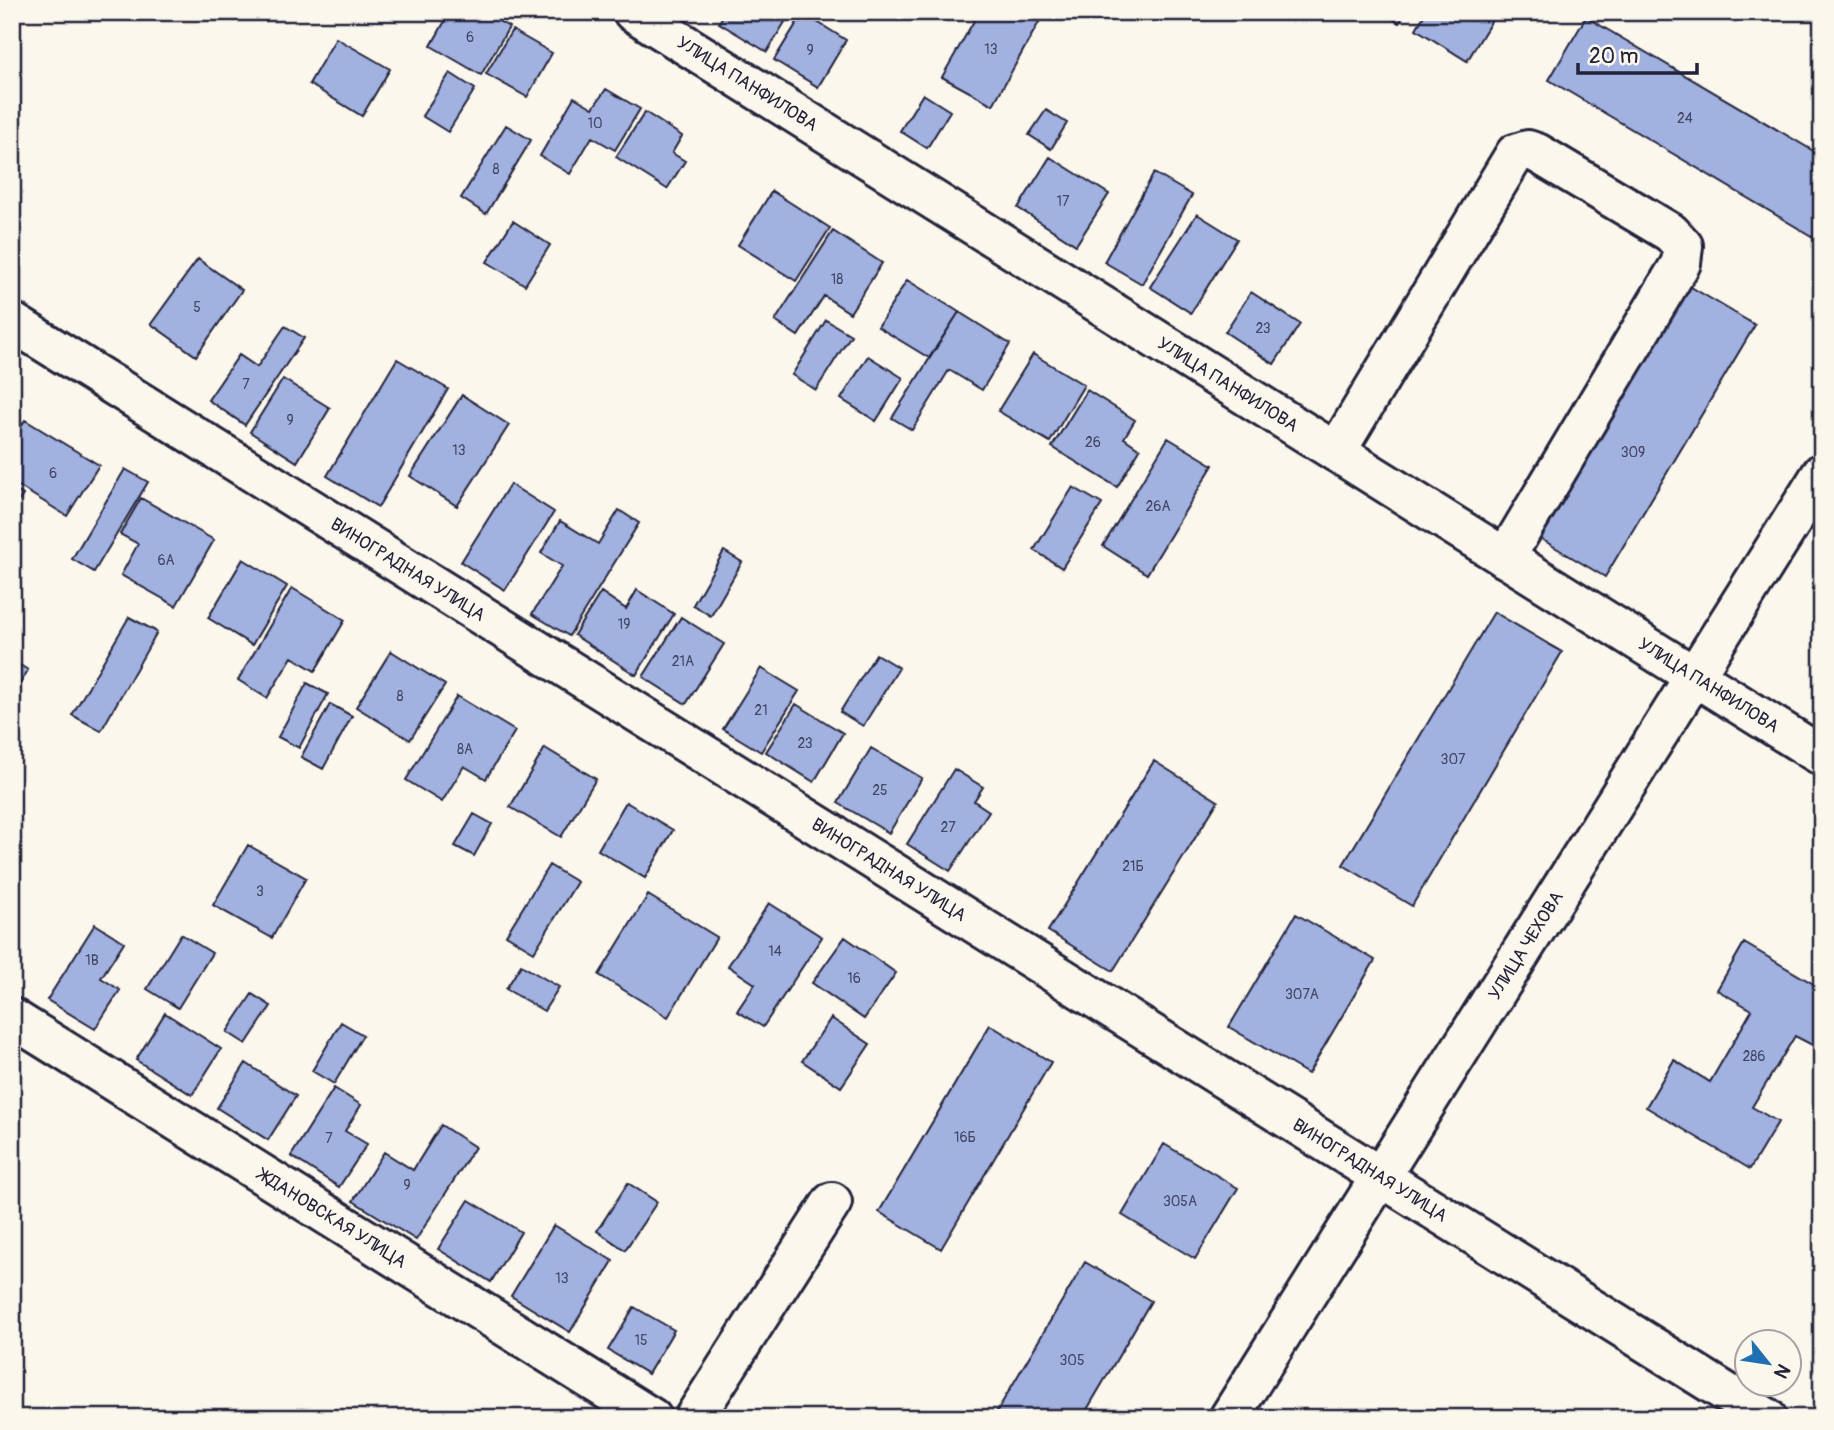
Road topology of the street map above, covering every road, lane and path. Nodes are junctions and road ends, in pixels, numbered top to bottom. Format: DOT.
graph roads {
  1 [pos="633,12"];
  2 [pos="12,322"];
  3 [pos="1336,452"];
  4 [pos="1822,473"];
  5 [pos="1505,558"];
  6 [pos="1695,677"];
  7 [pos="1822,756"];
  8 [pos="12,1018"];
  9 [pos="1381,1177"];
  10 [pos="832,1202"];
  11 [pos="652,1418"];
  12 [pos="694,1418"];
  13 [pos="1229,1418"];
  14 [pos="1767,1418"];
  1 -- 3 [label="street, УЛИЦА ПАНФИЛОВА"];
  2 -- 9 [label="street, ВИНОГРАДНАЯ УЛИЦА"];
  3 -- 5 [label="street, УЛИЦА ПАНФИЛОВА"];
  3 -- 5 [label="street"];
  4 -- 6 [label="street, УЛИЦА ЧЕХОВА"];
  5 -- 6 [label="street, УЛИЦА ПАНФИЛОВА"];
  6 -- 7 [label="street, УЛИЦА ПАНФИЛОВА"];
  6 -- 9 [label="street, УЛИЦА ЧЕХОВА"];
  8 -- 11 [label="street, ЖДАНОВСКАЯ УЛИЦА"];
  9 -- 13 [label="street, УЛИЦА ЧЕХОВА"];
  9 -- 14 [label="street, ВИНОГРАДНАЯ УЛИЦА"];
  10 -- 12 [label="street"];
}
